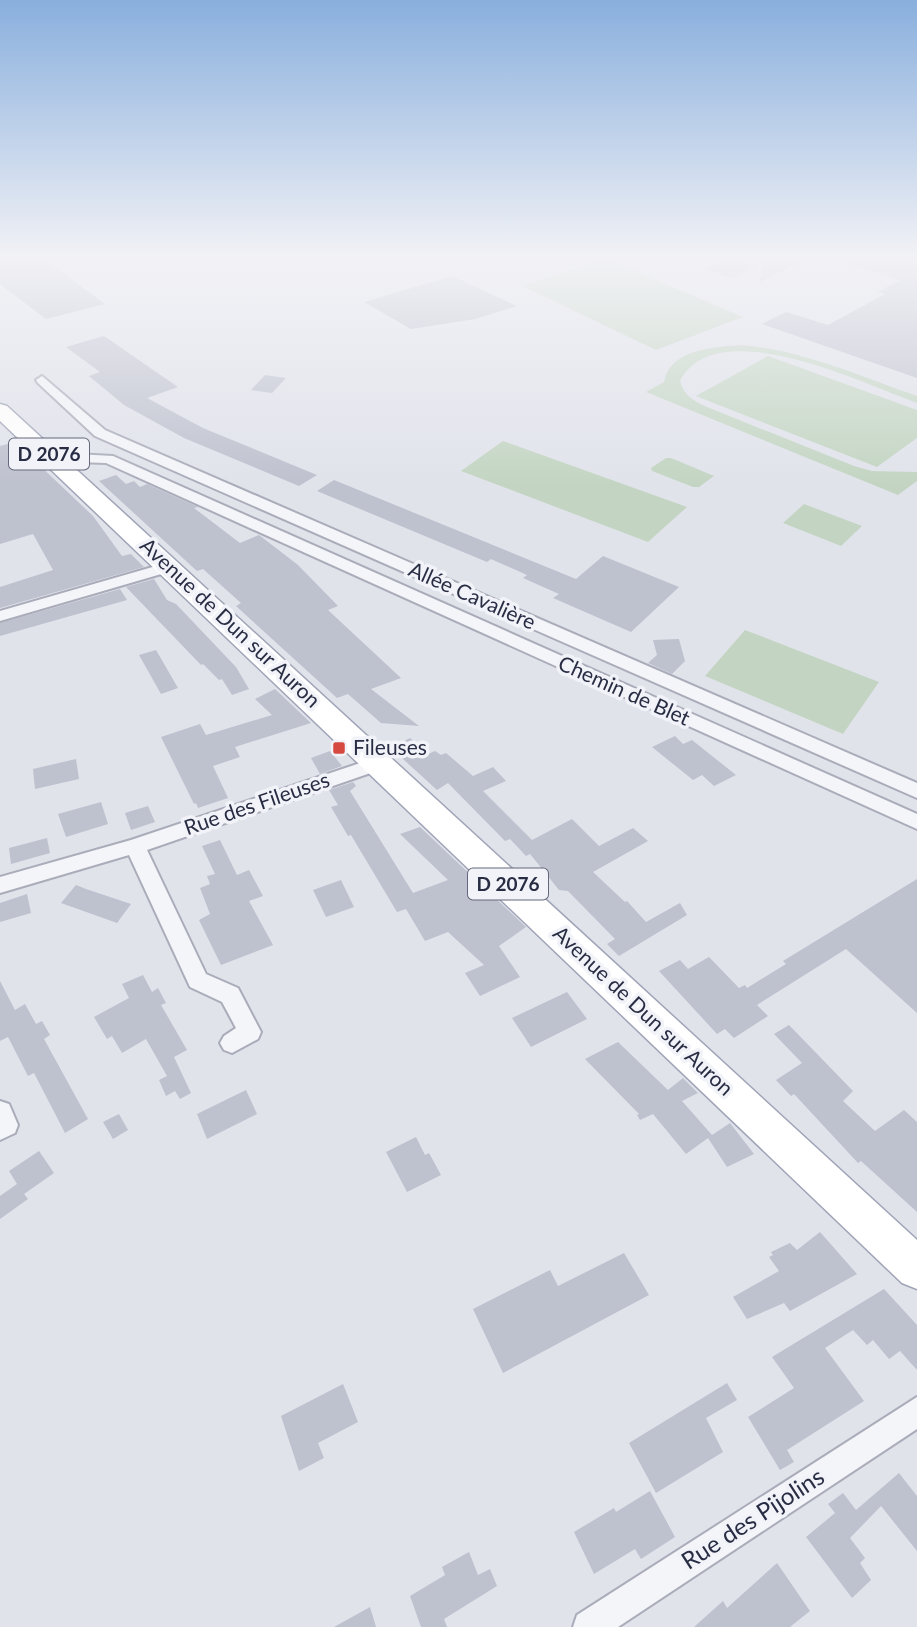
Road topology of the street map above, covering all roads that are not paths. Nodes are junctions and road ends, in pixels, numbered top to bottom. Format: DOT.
graph roads {
  1 [pos="42,380"];
  2 [pos="0,410"];
  3 [pos="59,463"];
  4 [pos="170,567"];
  5 [pos="0,616"];
  6 [pos="378,763"];
  7 [pos="917,791"];
  8 [pos="917,822"];
  9 [pos="135,846"];
  10 [pos="0,885"];
  11 [pos="232,1043"];
  12 [pos="0,1112"];
  13 [pos="0,1129"];
  14 [pos="915,1263"];
  15 [pos="917,1412"];
  16 [pos="589,1627"];
  1 -- 7 [label="street, Allée Cavalière"];
  2 -- 3 [label="main road, Avenue de Dun sur Auron / D 2076"];
  3 -- 4 [label="main road, Avenue de Dun sur Auron / D 2076"];
  3 -- 8 [label="street, Chemin de Blet"];
  4 -- 5 [label="street"];
  4 -- 6 [label="main road, Avenue de Dun sur Auron / D 2076"];
  6 -- 9 [label="street, Rue des Fileuses"];
  6 -- 14 [label="main road, Avenue de Dun sur Auron / D 2076"];
  9 -- 10 [label="street, Rue des Fileuses"];
  9 -- 11 [label="street"];
  12 -- 13 [label="street"];
  15 -- 16 [label="street, Rue des Pijolins"];
}
